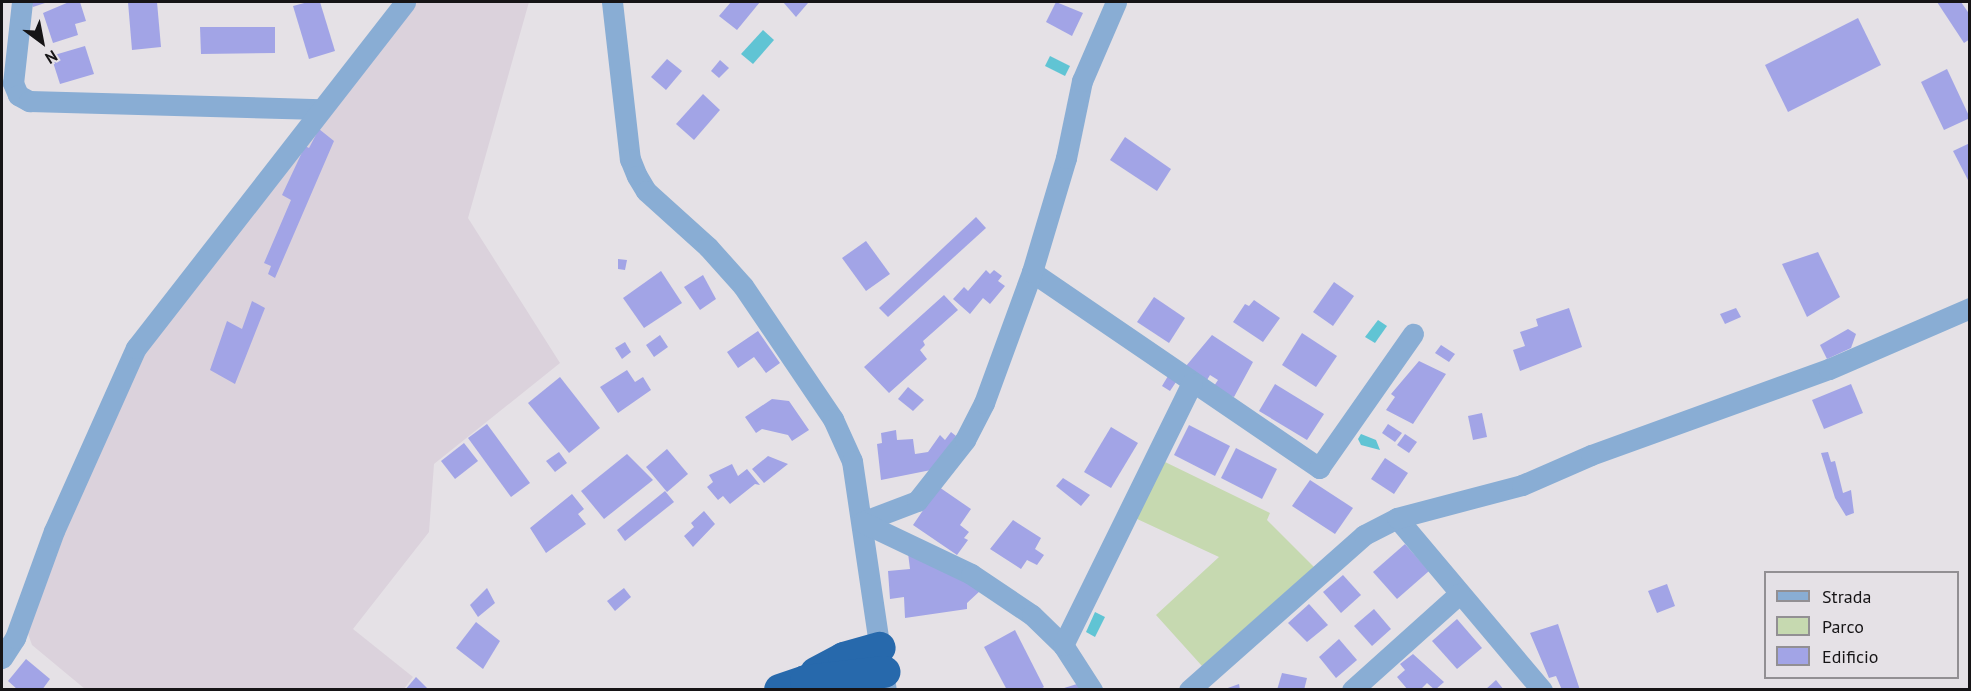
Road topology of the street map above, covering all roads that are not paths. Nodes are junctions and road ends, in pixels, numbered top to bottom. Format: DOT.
graph roads {
  1 [pos="22,2"];
  2 [pos="405,2"];
  3 [pos="612,2"];
  4 [pos="1116,2"];
  5 [pos="320,109"];
  6 [pos="1032,272"];
  7 [pos="1970,308"];
  8 [pos="1413,334"];
  9 [pos="1192,383"];
  10 [pos="1397,518"];
  11 [pos="862,522"];
  12 [pos="1459,594"];
  13 [pos="1063,645"];
  14 [pos="2,658"];
  15 [pos="883,670"];
  16 [pos="793,685"];
  17 [pos="1092,690"];
  18 [pos="1189,690"];
  19 [pos="1352,690"];
  20 [pos="1542,690"];
  1 -- 5 [label="street"];
  2 -- 5 [label="street"];
  3 -- 11 [label="street"];
  4 -- 6 [label="street"];
  5 -- 14 [label="street"];
  6 -- 9 [label="street"];
  6 -- 11 [label="street"];
  7 -- 10 [label="street"];
  8 -- 9 [label="street"];
  9 -- 13 [label="street"];
  10 -- 12 [label="street"];
  10 -- 18 [label="street"];
  11 -- 13 [label="street"];
  11 -- 15 [label="street"];
  12 -- 19 [label="street"];
  12 -- 20 [label="street"];
  13 -- 17 [label="street"];
  15 -- 16 [label="highway"];
}
